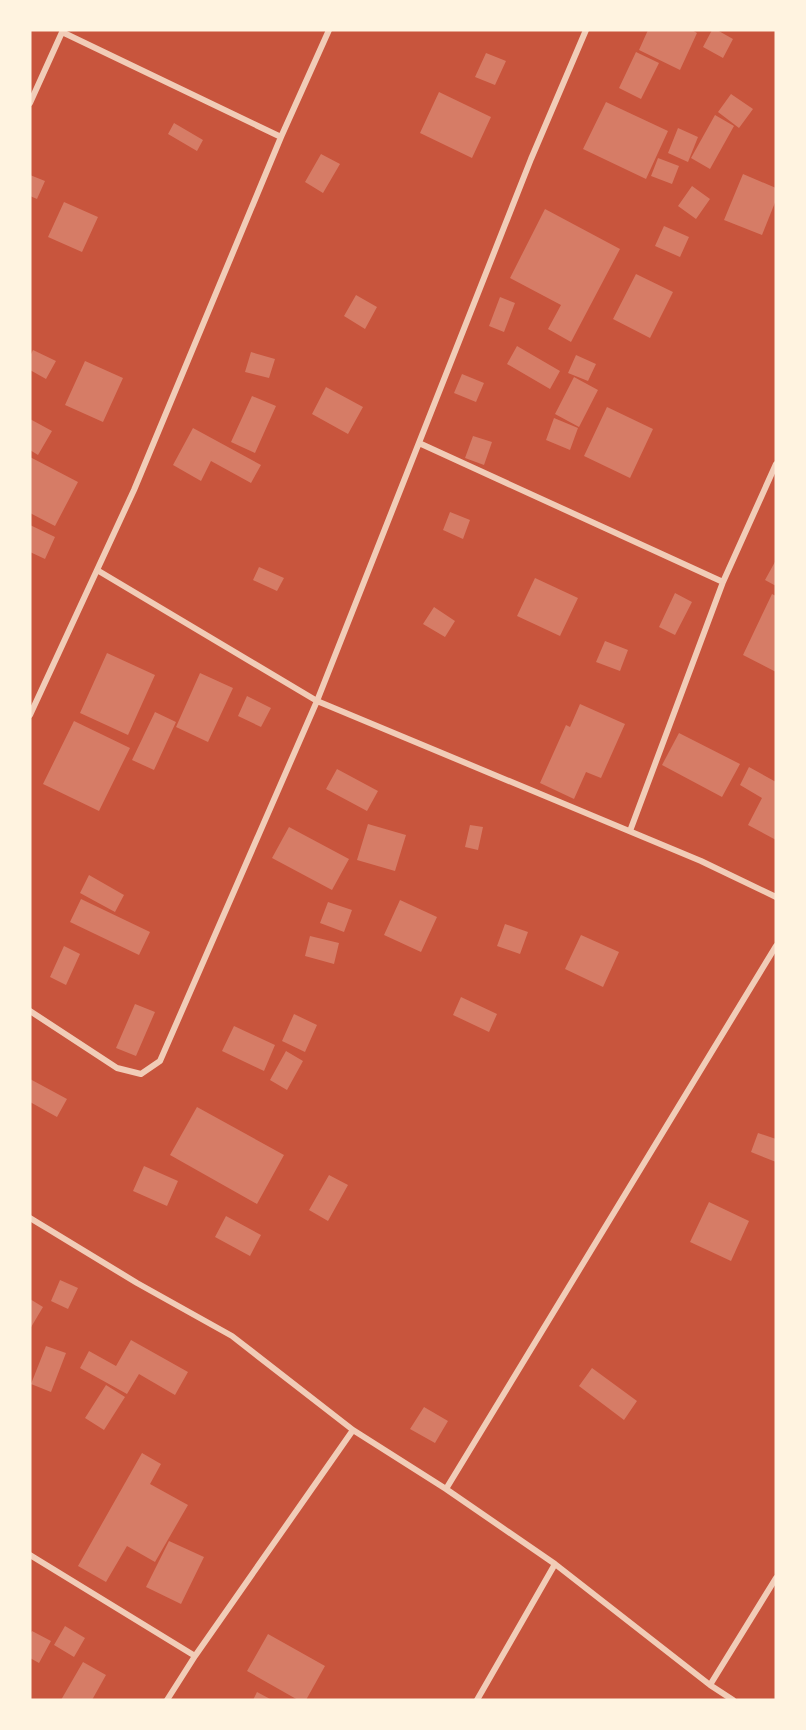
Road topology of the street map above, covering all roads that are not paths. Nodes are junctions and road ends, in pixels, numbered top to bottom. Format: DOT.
graph roads {
  1 [pos="329,30"];
  2 [pos="586,30"];
  3 [pos="63,31"];
  4 [pos="30,103"];
  5 [pos="281,137"];
  6 [pos="419,443"];
  7 [pos="776,465"];
  8 [pos="97,570"];
  9 [pos="723,582"];
  10 [pos="317,701"];
  11 [pos="30,715"];
  12 [pos="630,831"];
  13 [pos="776,897"];
  14 [pos="776,946"];
  15 [pos="30,1011"];
  16 [pos="30,1218"];
  17 [pos="353,1430"];
  18 [pos="446,1489"];
  19 [pos="30,1555"];
  20 [pos="555,1564"];
  21 [pos="776,1578"];
  22 [pos="195,1656"];
  23 [pos="710,1685"];
  24 [pos="167,1700"];
  25 [pos="477,1700"];
  26 [pos="733,1700"];
  1 -- 5 [label="street"];
  2 -- 6 [label="street"];
  3 -- 4 [label="street"];
  3 -- 5 [label="street"];
  5 -- 8 [label="street"];
  6 -- 9 [label="street"];
  6 -- 10 [label="street"];
  7 -- 9 [label="street"];
  8 -- 10 [label="street"];
  8 -- 11 [label="street"];
  9 -- 12 [label="street"];
  10 -- 12 [label="street"];
  10 -- 15 [label="street"];
  12 -- 13 [label="street"];
  14 -- 18 [label="street"];
  16 -- 17 [label="street"];
  17 -- 18 [label="street"];
  17 -- 22 [label="street"];
  18 -- 20 [label="street"];
  19 -- 22 [label="street"];
  20 -- 23 [label="street"];
  20 -- 25 [label="street"];
  21 -- 23 [label="street"];
  22 -- 24 [label="street"];
  23 -- 26 [label="street"];
}
